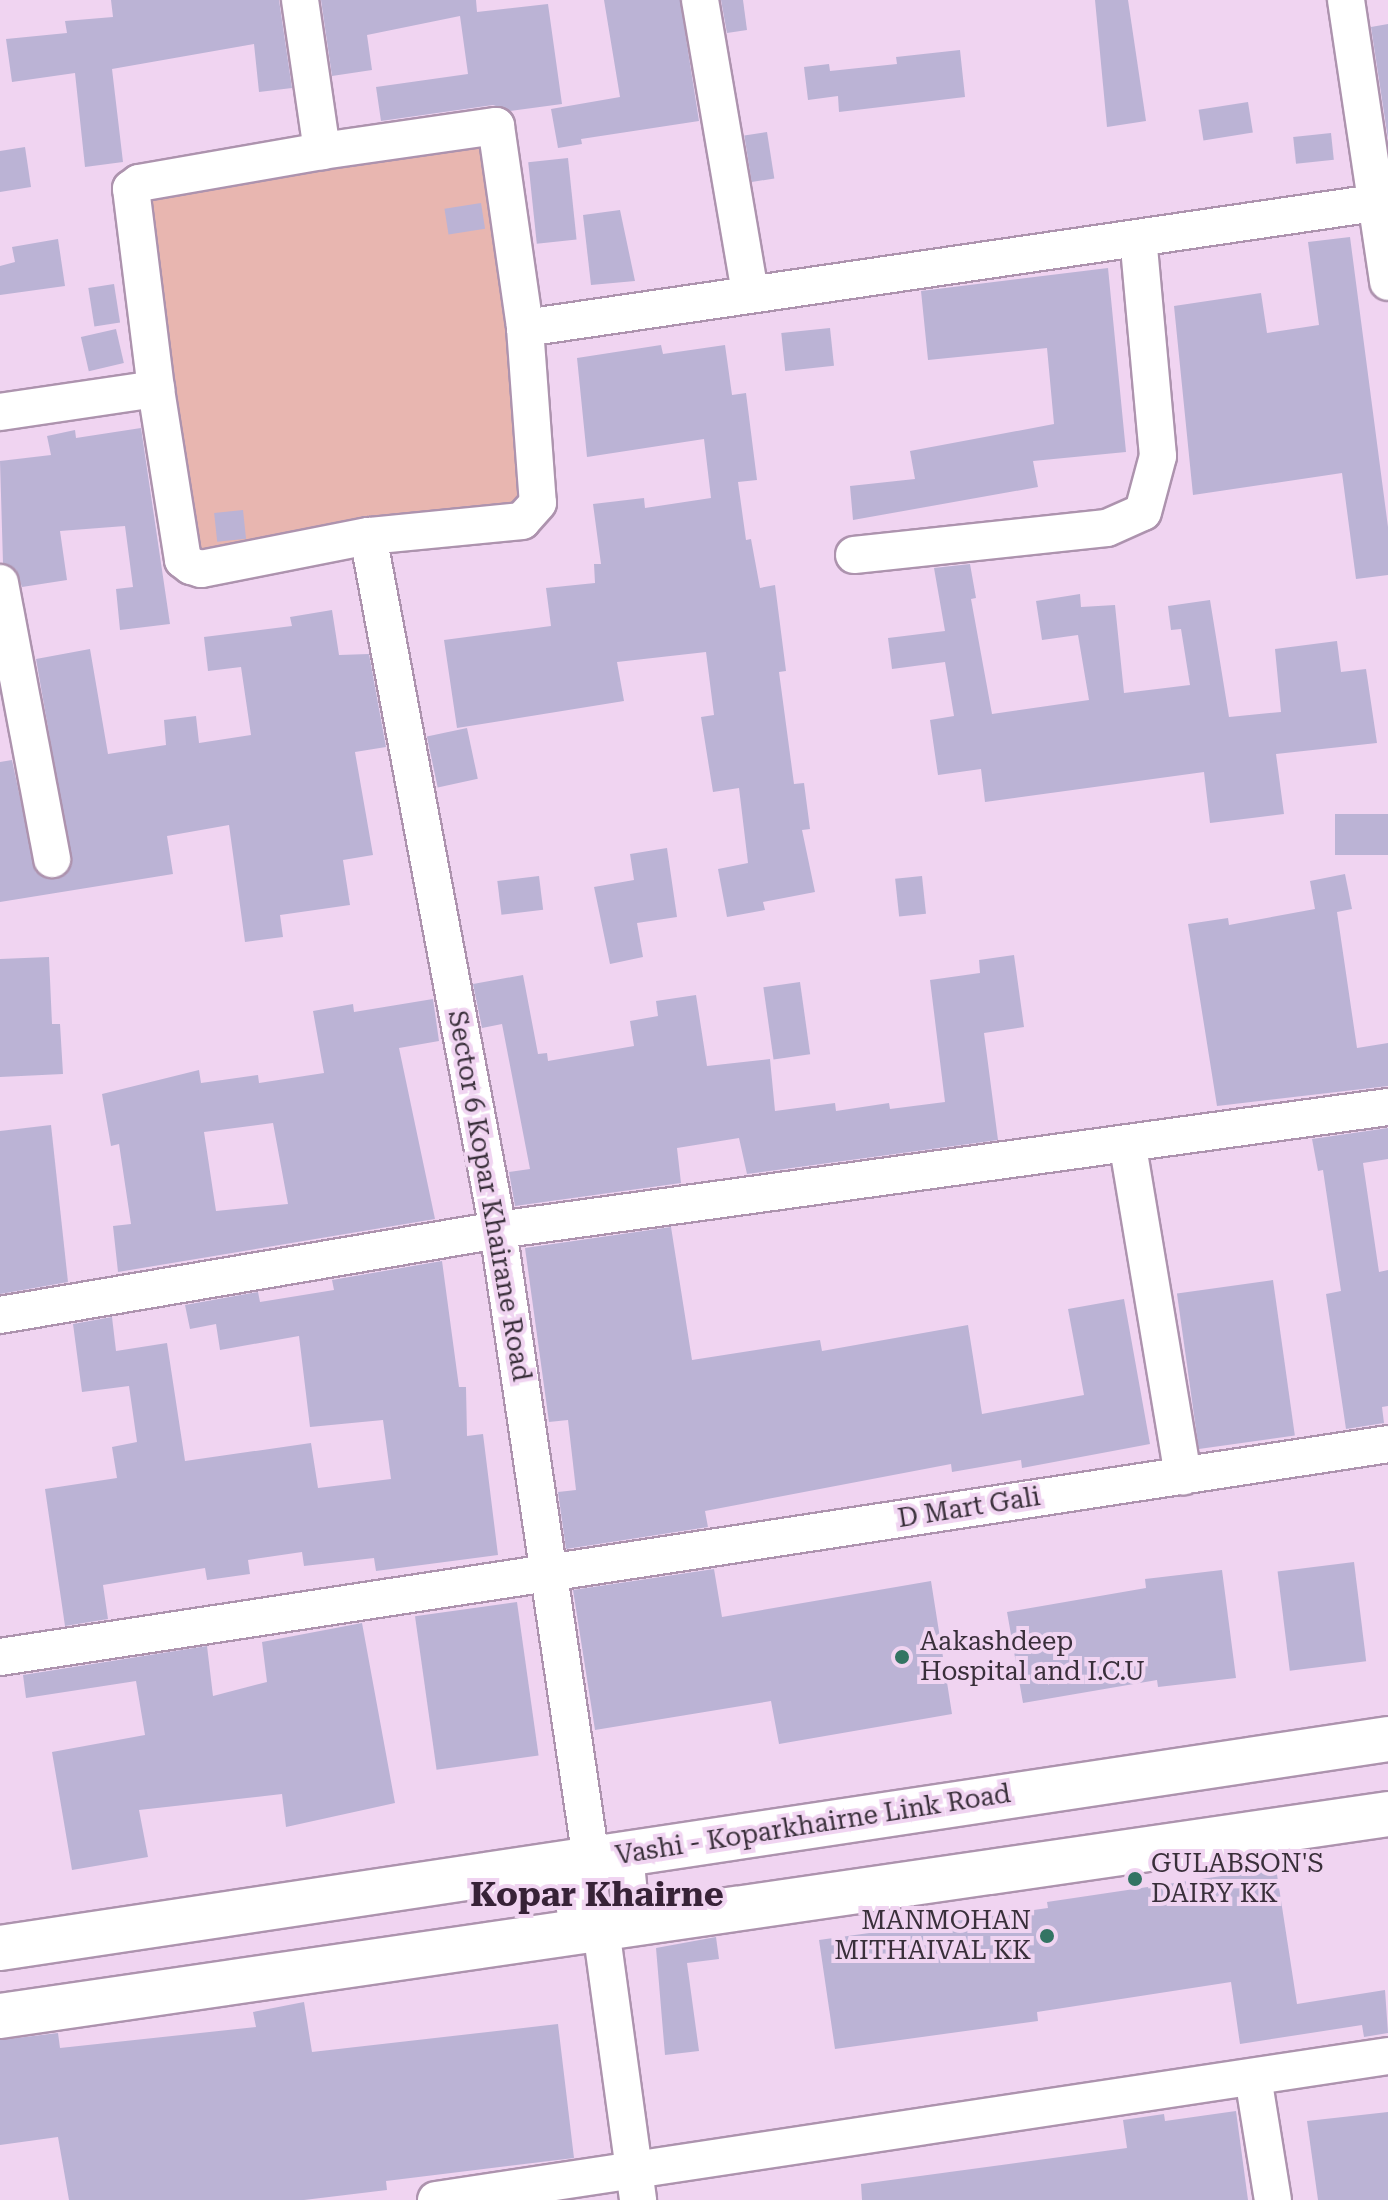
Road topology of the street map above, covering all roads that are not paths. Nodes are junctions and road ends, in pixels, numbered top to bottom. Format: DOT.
graph roads {
  1 [pos="300,0"];
  2 [pos="700,0"];
  3 [pos="1346,0"];
  4 [pos="322,151"];
  5 [pos="1382,202"];
  6 [pos="1138,238"];
  7 [pos="1388,282"];
  8 [pos="750,294"];
  9 [pos="525,328"];
  10 [pos="156,389"];
  11 [pos="0,412"];
  12 [pos="368,536"];
  13 [pos="854,555"];
  14 [pos="0,583"];
  15 [pos="52,859"];
  16 [pos="1388,1107"];
  17 [pos="1128,1147"];
  18 [pos="498,1230"];
  19 [pos="0,1315"];
  20 [pos="1388,1444"];
  21 [pos="1183,1476"];
  22 [pos="550,1573"];
  23 [pos="0,1657"];
  24 [pos="1388,1739"];
  25 [pos="1388,1814"];
  26 [pos="595,1858"];
  27 [pos="604,1928"];
  28 [pos="0,1948"];
  29 [pos="0,2016"];
  30 [pos="1388,2056"];
  31 [pos="1253,2077"];
  32 [pos="637,2185"];
  33 [pos="436,2200"];
  34 [pos="1273,2200"];
  1 -- 4 [label="street"];
  2 -- 8 [label="street"];
  3 -- 5 [label="street"];
  4 -- 9 [label="street"];
  4 -- 10 [label="street"];
  5 -- 6 [label="street"];
  5 -- 7 [label="street"];
  6 -- 8 [label="street"];
  6 -- 13 [label="street"];
  8 -- 9 [label="street"];
  9 -- 12 [label="street"];
  10 -- 11 [label="street"];
  10 -- 12 [label="street"];
  12 -- 18 [label="street, Sector 6 Kopar Khairane Road"];
  14 -- 15 [label="street"];
  16 -- 17 [label="street"];
  17 -- 18 [label="street"];
  17 -- 21 [label="street"];
  18 -- 19 [label="street"];
  18 -- 22 [label="street, Sector 6 Kopar Khairane Road"];
  20 -- 21 [label="street, D Mart Gali"];
  21 -- 22 [label="street, D Mart Gali"];
  22 -- 23 [label="street, D Mart Gali"];
  22 -- 26 [label="street, Sector 6 Kopar Khairane Road"];
  24 -- 26 [label="main road, Vashi - Koparkhairne Link Road"];
  25 -- 27 [label="main road"];
  26 -- 27 [label="street"];
  26 -- 27 [label="street"];
  26 -- 28 [label="main road, Vashi - Koparkhairne Link Road"];
  27 -- 29 [label="main road"];
  27 -- 32 [label="street"];
  30 -- 31 [label="street"];
  31 -- 32 [label="street"];
  31 -- 34 [label="street"];
  32 -- 33 [label="street"];
}
